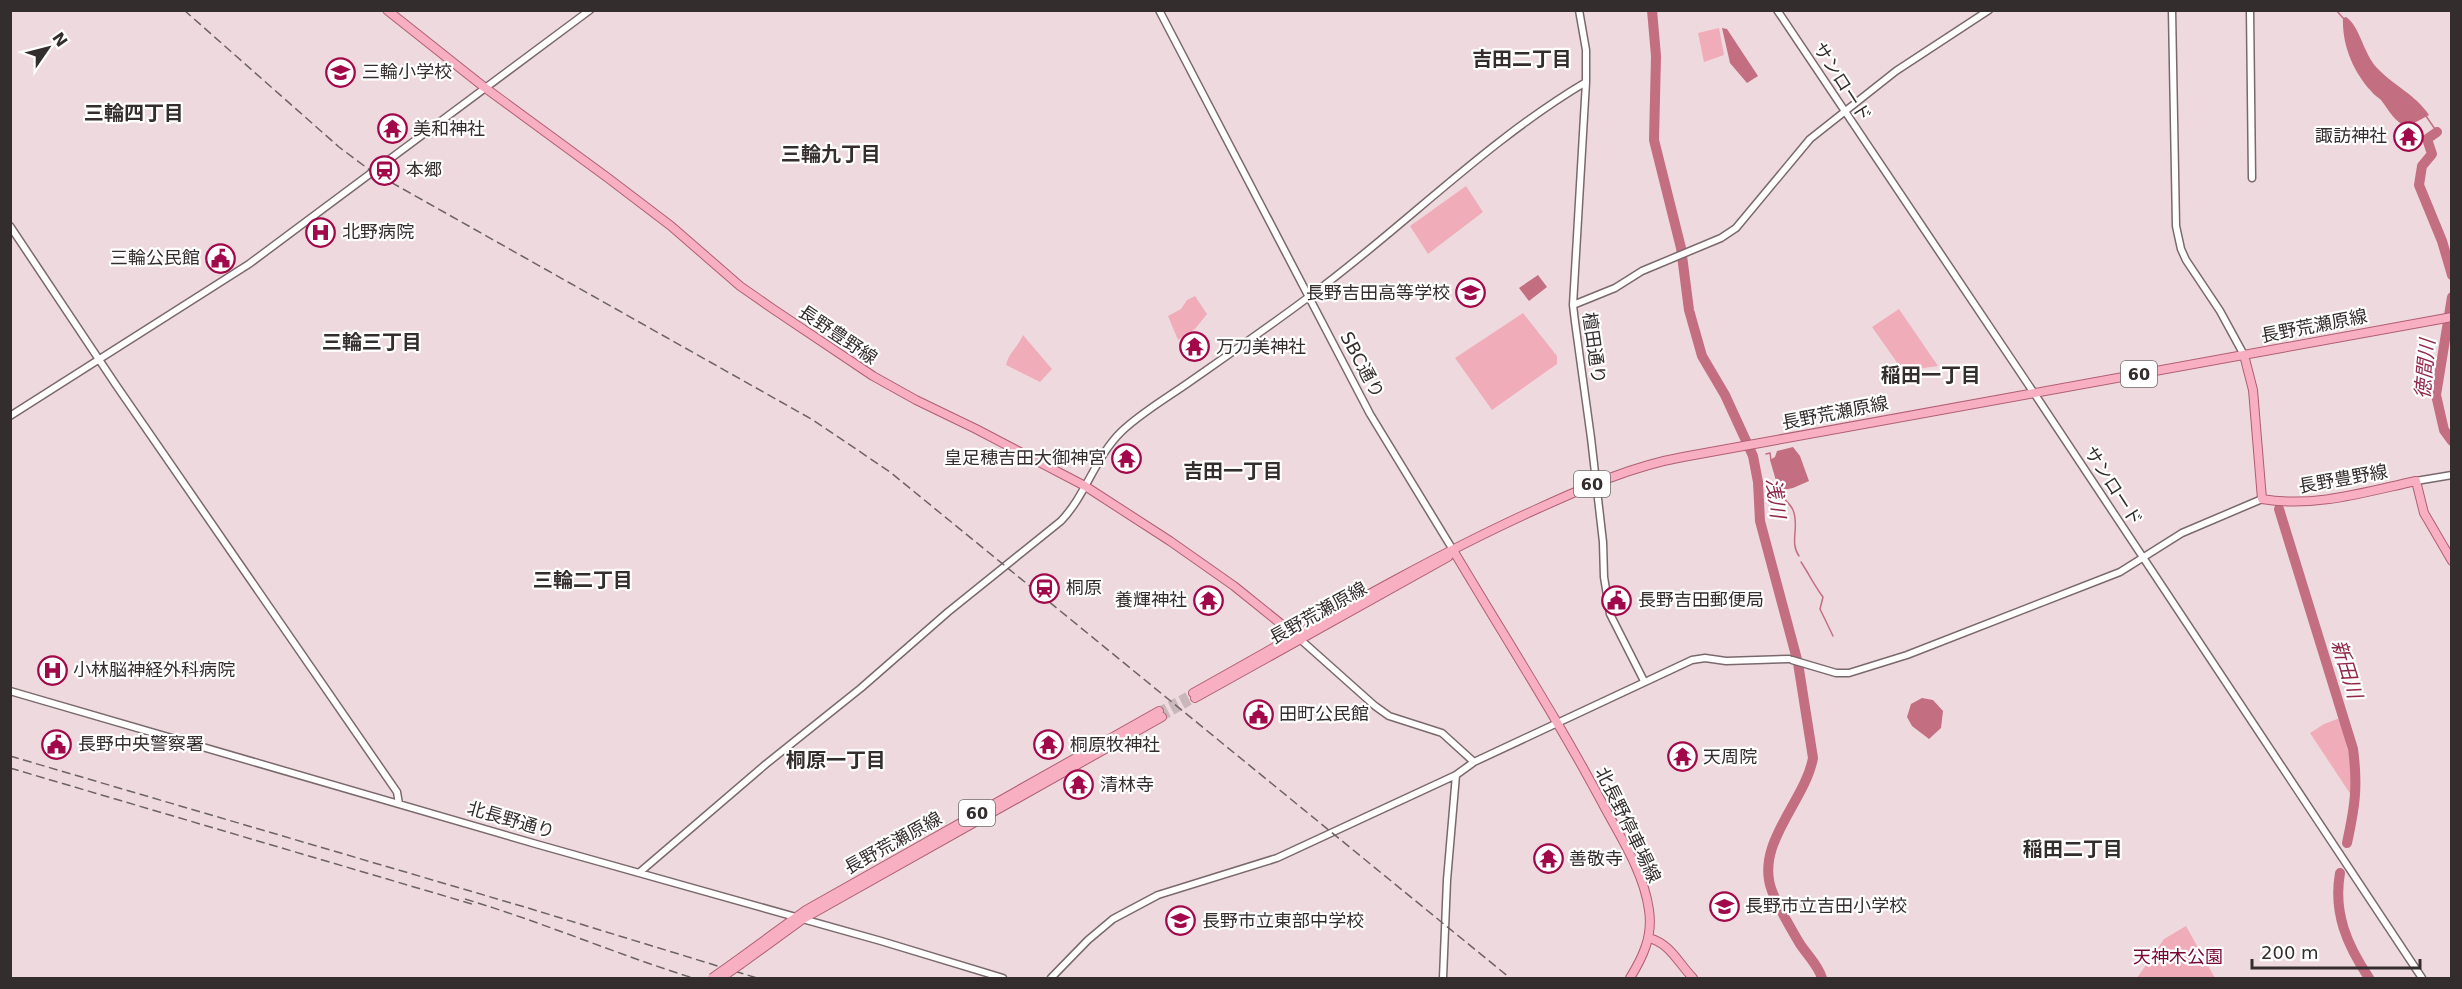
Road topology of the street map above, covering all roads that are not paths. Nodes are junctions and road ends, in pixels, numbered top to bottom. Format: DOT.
graph roads {
  1 [pos="387,10"];
  2 [pos="590,10"];
  3 [pos="1159,10"];
  4 [pos="1579,10"];
  5 [pos="1777,10"];
  6 [pos="1989,10"];
  7 [pos="2172,10"];
  8 [pos="2250,10"];
  9 [pos="1586,82"];
  10 [pos="484,87"];
  11 [pos="1844,113"];
  12 [pos="2252,178"];
  13 [pos="10,226"];
  14 [pos="1309,297"];
  15 [pos="1573,306"];
  16 [pos="2448,318"];
  17 [pos="2244,355"];
  18 [pos="99,359"];
  19 [pos="2034,393"];
  20 [pos="10,416"];
  21 [pos="2451,475"];
  22 [pos="2416,481"];
  23 [pos="1595,483"];
  24 [pos="1085,486"];
  25 [pos="2262,500"];
  26 [pos="1452,550"];
  27 [pos="2142,558"];
  28 [pos="2451,561"];
  29 [pos="1299,637"];
  30 [pos="1644,681"];
  31 [pos="10,691"];
  32 [pos="1194,695"];
  33 [pos="1161,714"];
  34 [pos="1557,723"];
  35 [pos="1474,762"];
  36 [pos="1456,775"];
  37 [pos="399,804"];
  38 [pos="640,872"];
  39 [pos="799,918"];
  40 [pos="1649,938"];
  41 [pos="739,962"];
  42 [pos="712,978"];
  43 [pos="721,978"];
  44 [pos="1003,978"];
  45 [pos="1051,978"];
  46 [pos="1443,978"];
  47 [pos="1630,978"];
  48 [pos="1693,978"];
  49 [pos="2422,978"];
  1 -- 10 [label="main road, 長野豊野線"];
  2 -- 10 [label="street"];
  3 -- 14 [label="street, SBC通り"];
  4 -- 9 [label="street, 檀田通り"];
  5 -- 11 [label="street, サンロード"];
  6 -- 11 [label="street"];
  7 -- 17 [label="street"];
  8 -- 12 [label="street"];
  9 -- 14 [label="street"];
  9 -- 15 [label="street, 檀田通り"];
  10 -- 18 [label="street"];
  10 -- 24 [label="main road, 長野豊野線"];
  11 -- 15 [label="street"];
  11 -- 19 [label="street, サンロード"];
  13 -- 18 [label="street"];
  14 -- 24 [label="street"];
  14 -- 26 [label="street, SBC通り"];
  15 -- 23 [label="street, 檀田通り"];
  16 -- 17 [label="main road, 長野荒瀬原線 / 60"];
  17 -- 19 [label="main road, 長野荒瀬原線 / 60"];
  17 -- 25 [label="main road"];
  18 -- 20 [label="street"];
  18 -- 37 [label="street"];
  19 -- 23 [label="main road, 長野荒瀬原線 / 60"];
  19 -- 27 [label="street, サンロード"];
  21 -- 22 [label="street"];
  22 -- 25 [label="main road, 長野豊野線"];
  22 -- 28 [label="main road, 長野豊野線"];
  23 -- 26 [label="main road, 長野荒瀬原線 / 60"];
  23 -- 30 [label="street, 檀田通り"];
  24 -- 29 [label="main road, 長野豊野線"];
  24 -- 38 [label="street"];
  25 -- 27 [label="street"];
  26 -- 29 [label="main road, 長野荒瀬原線 / 60"];
  26 -- 34 [label="main road, SBC通り"];
  27 -- 30 [label="street"];
  27 -- 49 [label="street, サンロード"];
  29 -- 32 [label="main road, 長野荒瀬原線 / 60"];
  29 -- 35 [label="street"];
  30 -- 34 [label="street"];
  31 -- 37 [label="street, 北長野通り"];
  33 -- 39 [label="main road, 長野荒瀬原線 / 60"];
  34 -- 35 [label="street"];
  34 -- 40 [label="main road, 北長野停車場線"];
  35 -- 36 [label="street"];
  36 -- 45 [label="street"];
  36 -- 46 [label="street"];
  37 -- 38 [label="street, 北長野通り"];
  38 -- 39 [label="street, 北長野通り"];
  39 -- 41 [label="main road, 長野荒瀬原線 / 60"];
  39 -- 44 [label="street, 北長野通り"];
  40 -- 47 [label="main road, 北長野停車場線"];
  40 -- 48 [label="main road"];
  41 -- 42 [label="main road, 長野荒瀬原線 / 60, bridge"];
  41 -- 43 [label="main road, 長野荒瀬原線 / 60, bridge"];
}
